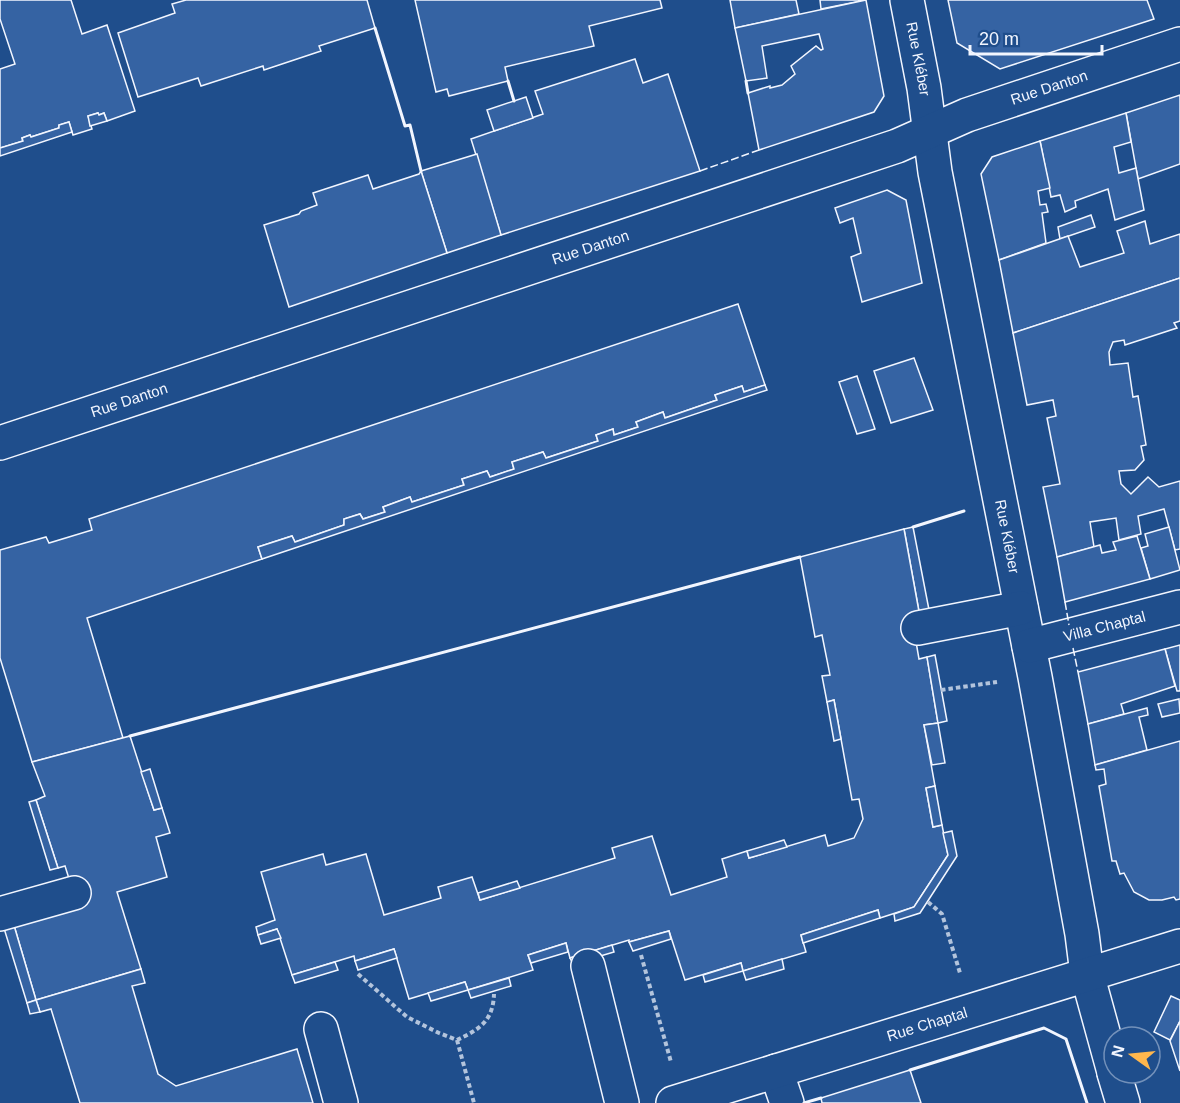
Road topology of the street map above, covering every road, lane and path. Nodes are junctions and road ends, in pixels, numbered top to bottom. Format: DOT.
graph roads {
  1 [pos="907,0"];
  2 [pos="1180,44"];
  3 [pos="930,131"];
  4 [pos="0,443"];
  5 [pos="1180,607"];
  6 [pos="1021,608"];
  7 [pos="918,628"];
  8 [pos="1032,662"];
  9 [pos="941,690"];
  10 [pos="74,893"];
  11 [pos="928,902"];
  12 [pos="0,914"];
  13 [pos="1180,946"];
  14 [pos="641,956"];
  15 [pos="588,966"];
  16 [pos="358,974"];
  17 [pos="1087,974"];
  18 [pos="494,994"];
  19 [pos="971,1011"];
  20 [pos="1102,1028"];
  21 [pos="321,1029"];
  22 [pos="457,1040"];
  23 [pos="776,1071"];
  24 [pos="1118,1085"];
  25 [pos="677,1102"];
  26 [pos="341,1103"];
  27 [pos="474,1103"];
  28 [pos="622,1103"];
  29 [pos="787,1103"];
  30 [pos="1123,1103"];
  1 -- 3 [label="street, Rue Kléber"];
  2 -- 3 [label="street, Rue Danton"];
  3 -- 4 [label="street, Rue Danton"];
  3 -- 6 [label="street, Rue Kléber"];
  5 -- 8 [label="street, Villa Chaptal"];
  6 -- 7 [label="street"];
  6 -- 8 [label="street, Rue Kléber"];
  8 -- 9 [label="path"];
  8 -- 17 [label="street, Rue Kléber"];
  10 -- 12 [label="street"];
  11 -- 19 [label="path"];
  13 -- 17 [label="street, Rue Chaptal"];
  14 -- 25 [label="path"];
  15 -- 28 [label="street"];
  16 -- 22 [label="path"];
  17 -- 19 [label="street, Rue Chaptal"];
  17 -- 20 [label="street, Rue Kléber"];
  18 -- 22 [label="path"];
  19 -- 23 [label="street, Rue Chaptal"];
  21 -- 26 [label="street"];
  22 -- 27 [label="path"];
  23 -- 25 [label="street, Rue Chaptal"];
  23 -- 29 [label="street"];
  24 -- 30 [label="street, Rue Kléber"];
}
